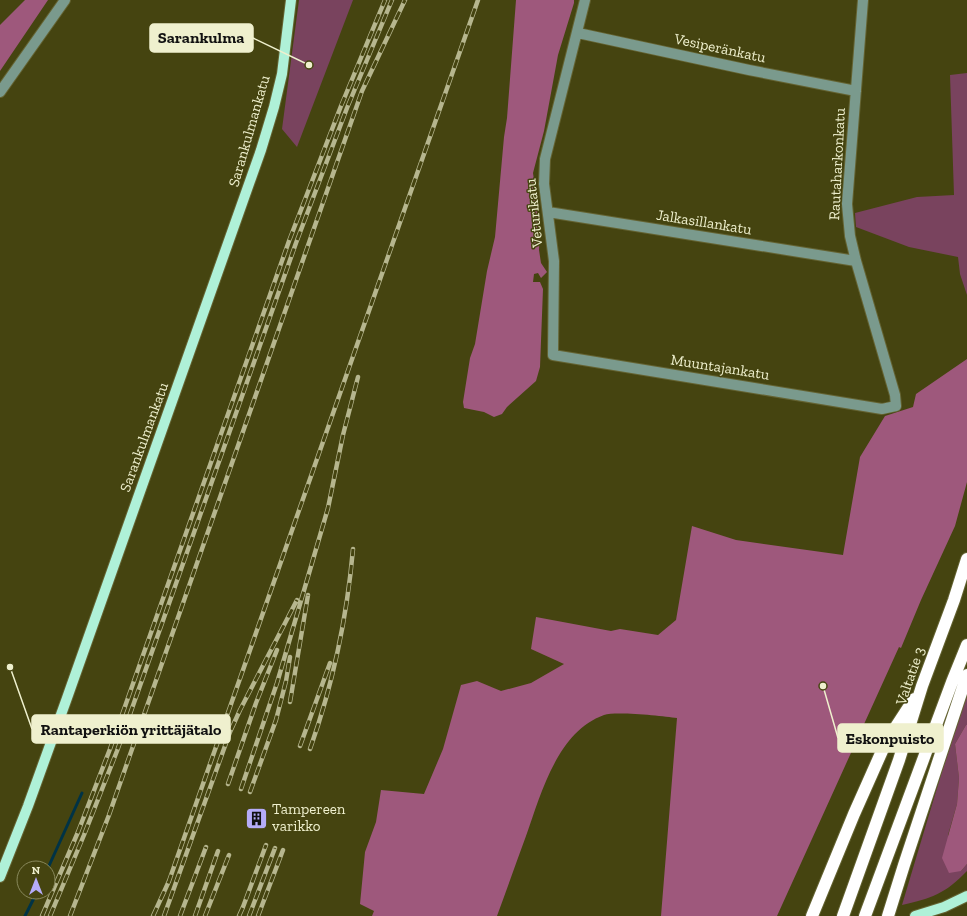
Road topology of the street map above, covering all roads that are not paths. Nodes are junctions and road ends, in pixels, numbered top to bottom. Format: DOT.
graph roads {
  1 [pos="65,0"];
  2 [pos="291,0"];
  3 [pos="585,0"];
  4 [pos="863,0"];
  5 [pos="578,33"];
  6 [pos="856,91"];
  7 [pos="0,92"];
  8 [pos="548,212"];
  9 [pos="856,261"];
  10 [pos="553,355"];
  11 [pos="882,409"];
  12 [pos="967,560"];
  13 [pos="967,645"];
  14 [pos="967,675"];
  15 [pos="922,686"];
  16 [pos="0,877"];
  17 [pos="967,896"];
  18 [pos="918,915"];
  19 [pos="813,916"];
  20 [pos="843,916"];
  21 [pos="865,916"];
  22 [pos="888,916"];
  1 -- 7 [label="street"];
  2 -- 16 [label="main road, Sarankulmankatu"];
  3 -- 5 [label="street, Veturikatu"];
  4 -- 6 [label="street, Rautaharkonkatu"];
  5 -- 6 [label="street, Vesiperänkatu"];
  5 -- 8 [label="street, Veturikatu"];
  6 -- 9 [label="street, Rautaharkonkatu"];
  8 -- 9 [label="street, Jalkasillankatu"];
  8 -- 10 [label="street, Veturikatu"];
  9 -- 11 [label="street, Rautaharkonkatu"];
  10 -- 11 [label="street, Muuntajankatu"];
  12 -- 15 [label="highway, Valtatie 3"];
  13 -- 21 [label="highway"];
  14 -- 22 [label="highway"];
  15 -- 19 [label="highway"];
  15 -- 20 [label="highway, Valtatie 3"];
  17 -- 18 [label="main road"];
}
